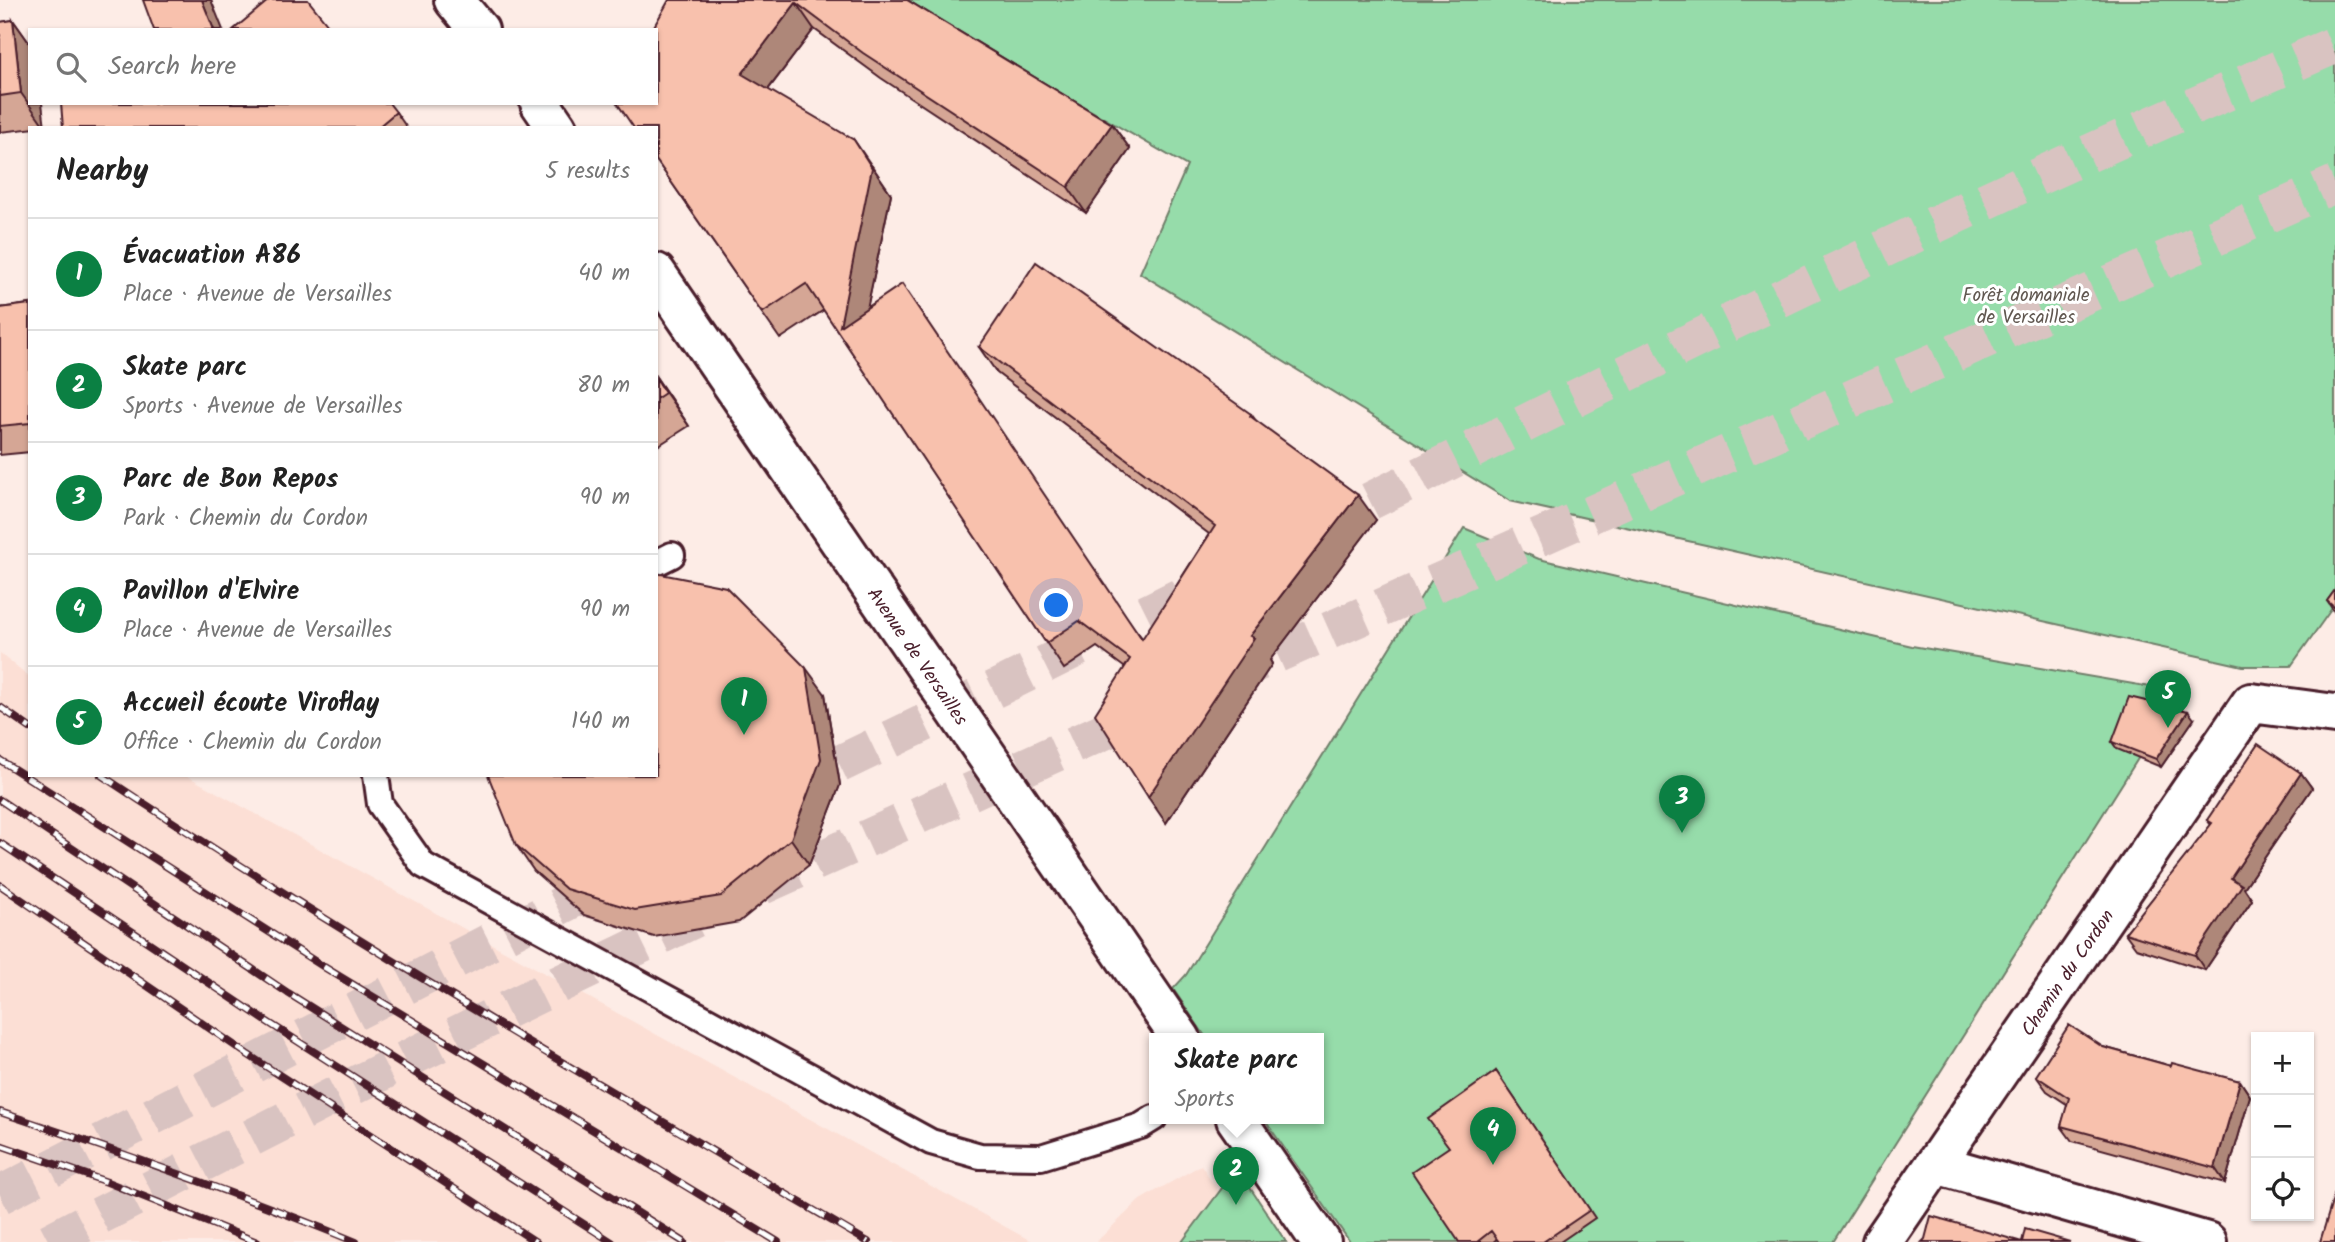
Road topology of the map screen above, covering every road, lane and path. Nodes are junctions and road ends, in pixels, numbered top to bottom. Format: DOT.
graph roads {
  1 [pos="454,0"];
  2 [pos="477,28"];
  3 [pos="541,105"];
  4 [pos="556,126"];
  5 [pos="658,276"];
  6 [pos="2335,714"];
  7 [pos="376,777"];
  8 [pos="1177,1033"];
  9 [pos="1149,1121"];
  10 [pos="1239,1124"];
  11 [pos="1936,1164"];
  12 [pos="1321,1242"];
  13 [pos="1882,1242"];
  14 [pos="2207,1242"];
  1 -- 2 [label="street"];
  3 -- 4 [label="street"];
  5 -- 8 [label="street, Avenue de Versailles"];
  6 -- 11 [label="street, Chemin du Cordon"];
  7 -- 9 [label="lane"];
  10 -- 12 [label="street"];
  11 -- 13 [label="street, Chemin du Cordon"];
  11 -- 14 [label="street"];
}
